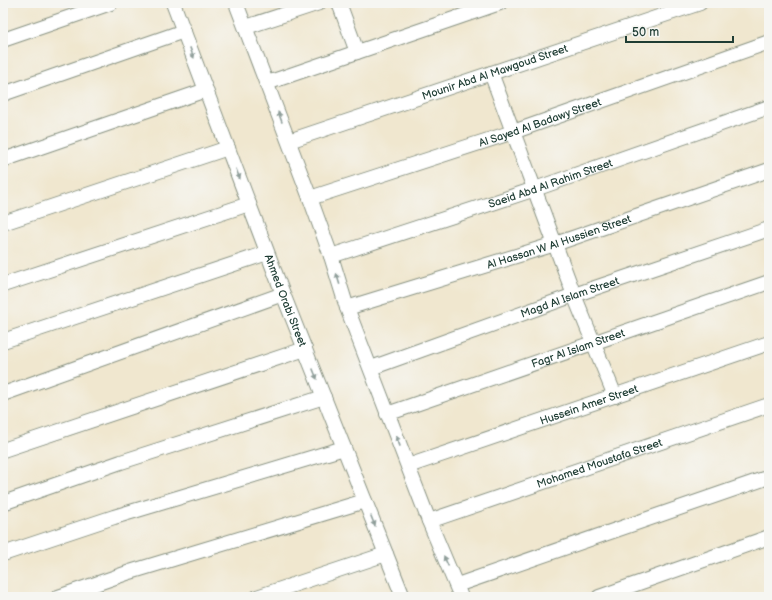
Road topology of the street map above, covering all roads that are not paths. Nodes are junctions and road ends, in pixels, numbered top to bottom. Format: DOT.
graph roads {
  1 [pos="111,3"];
  2 [pos="173,3"];
  3 [pos="236,3"];
  4 [pos="319,3"];
  5 [pos="339,3"];
  6 [pos="500,3"];
  7 [pos="700,3"];
  8 [pos="246,27"];
  9 [pos="184,31"];
  10 [pos="3,40"];
  11 [pos="769,42"];
  12 [pos="356,52"];
  13 [pos="491,73"];
  14 [pos="267,83"];
  15 [pos="206,90"];
  16 [pos="3,94"];
  17 [pos="769,107"];
  18 [pos="513,132"];
  19 [pos="289,141"];
  20 [pos="228,148"];
  21 [pos="3,160"];
  22 [pos="769,170"];
  23 [pos="535,189"];
  24 [pos="310,198"];
  25 [pos="249,204"];
  26 [pos="3,223"];
  27 [pos="769,229"];
  28 [pos="555,244"];
  29 [pos="268,252"];
  30 [pos="331,256"];
  31 [pos="769,282"];
  32 [pos="3,285"];
  33 [pos="283,294"];
  34 [pos="574,295"];
  35 [pos="347,308"];
  36 [pos="3,341"];
  37 [pos="593,343"];
  38 [pos="769,343"];
  39 [pos="305,349"];
  40 [pos="371,368"];
  41 [pos="3,394"];
  42 [pos="615,396"];
  43 [pos="324,397"];
  44 [pos="769,405"];
  45 [pos="388,414"];
  46 [pos="344,448"];
  47 [pos="3,450"];
  48 [pos="408,466"];
  49 [pos="769,477"];
  50 [pos="365,502"];
  51 [pos="3,503"];
  52 [pos="429,521"];
  53 [pos="769,538"];
  54 [pos="3,554"];
  55 [pos="386,554"];
  56 [pos="459,591"];
  57 [pos="58,597"];
  58 [pos="257,597"];
  59 [pos="403,597"];
  60 [pos="599,597"];
  1 -- 10 [label="street"];
  2 -- 9 [label="street, Ahmed Orabi Street"];
  3 -- 8 [label="street"];
  4 -- 8 [label="street"];
  5 -- 12 [label="street"];
  6 -- 12 [label="street"];
  7 -- 13 [label="street, Mounir Abd Al Mawgoud Street"];
  8 -- 14 [label="street"];
  9 -- 15 [label="street, Ahmed Orabi Street, one-way"];
  9 -- 16 [label="street"];
  11 -- 18 [label="street, Al Sayed Al Badawy Street"];
  12 -- 14 [label="street"];
  13 -- 18 [label="street"];
  13 -- 19 [label="street, Mounir Abd Al Mawgoud Street"];
  19 -- 14 [label="street, one-way"];
  15 -- 20 [label="street, Ahmed Orabi Street"];
  15 -- 21 [label="street"];
  17 -- 23 [label="street, Saeid Abd Al Rahim Street"];
  18 -- 23 [label="street"];
  18 -- 24 [label="street, Al Sayed Al Badawy Street"];
  19 -- 24 [label="street"];
  20 -- 25 [label="street, Ahmed Orabi Street, one-way"];
  20 -- 26 [label="street"];
  22 -- 28 [label="street, Al Hassan W Al Hussien Street"];
  23 -- 28 [label="street"];
  23 -- 30 [label="street, Saeid Abd Al Rahim Street"];
  24 -- 30 [label="street"];
  25 -- 29 [label="street, Ahmed Orabi Street"];
  25 -- 32 [label="street"];
  27 -- 34 [label="street, Magd Al Islam Street"];
  28 -- 34 [label="street"];
  28 -- 35 [label="street, Al Hassan W Al Hussien Street"];
  29 -- 33 [label="street, Ahmed Orabi Street"];
  29 -- 36 [label="street"];
  35 -- 30 [label="street, one-way"];
  31 -- 37 [label="street, Fagr Al Islam Street"];
  33 -- 39 [label="street, Ahmed Orabi Street"];
  33 -- 41 [label="street"];
  34 -- 37 [label="street"];
  34 -- 40 [label="street, Magd Al Islam Street"];
  35 -- 40 [label="street"];
  37 -- 42 [label="street"];
  37 -- 45 [label="street, Fagr Al Islam Street"];
  38 -- 42 [label="street, Hussein Amer Street"];
  39 -- 43 [label="street, Ahmed Orabi Street, one-way"];
  39 -- 47 [label="street"];
  40 -- 45 [label="street"];
  42 -- 48 [label="street, Hussein Amer Street"];
  43 -- 46 [label="street, Ahmed Orabi Street"];
  43 -- 51 [label="street"];
  44 -- 52 [label="street, Mohamed Moustafa Street"];
  48 -- 45 [label="street, one-way"];
  46 -- 50 [label="street, Ahmed Orabi Street"];
  46 -- 54 [label="street"];
  48 -- 52 [label="street"];
  49 -- 56 [label="street"];
  50 -- 55 [label="street, Ahmed Orabi Street, one-way"];
  50 -- 57 [label="street"];
  56 -- 52 [label="street, one-way"];
  53 -- 60 [label="street"];
  55 -- 58 [label="street"];
  55 -- 59 [label="street, Ahmed Orabi Street"];
}
